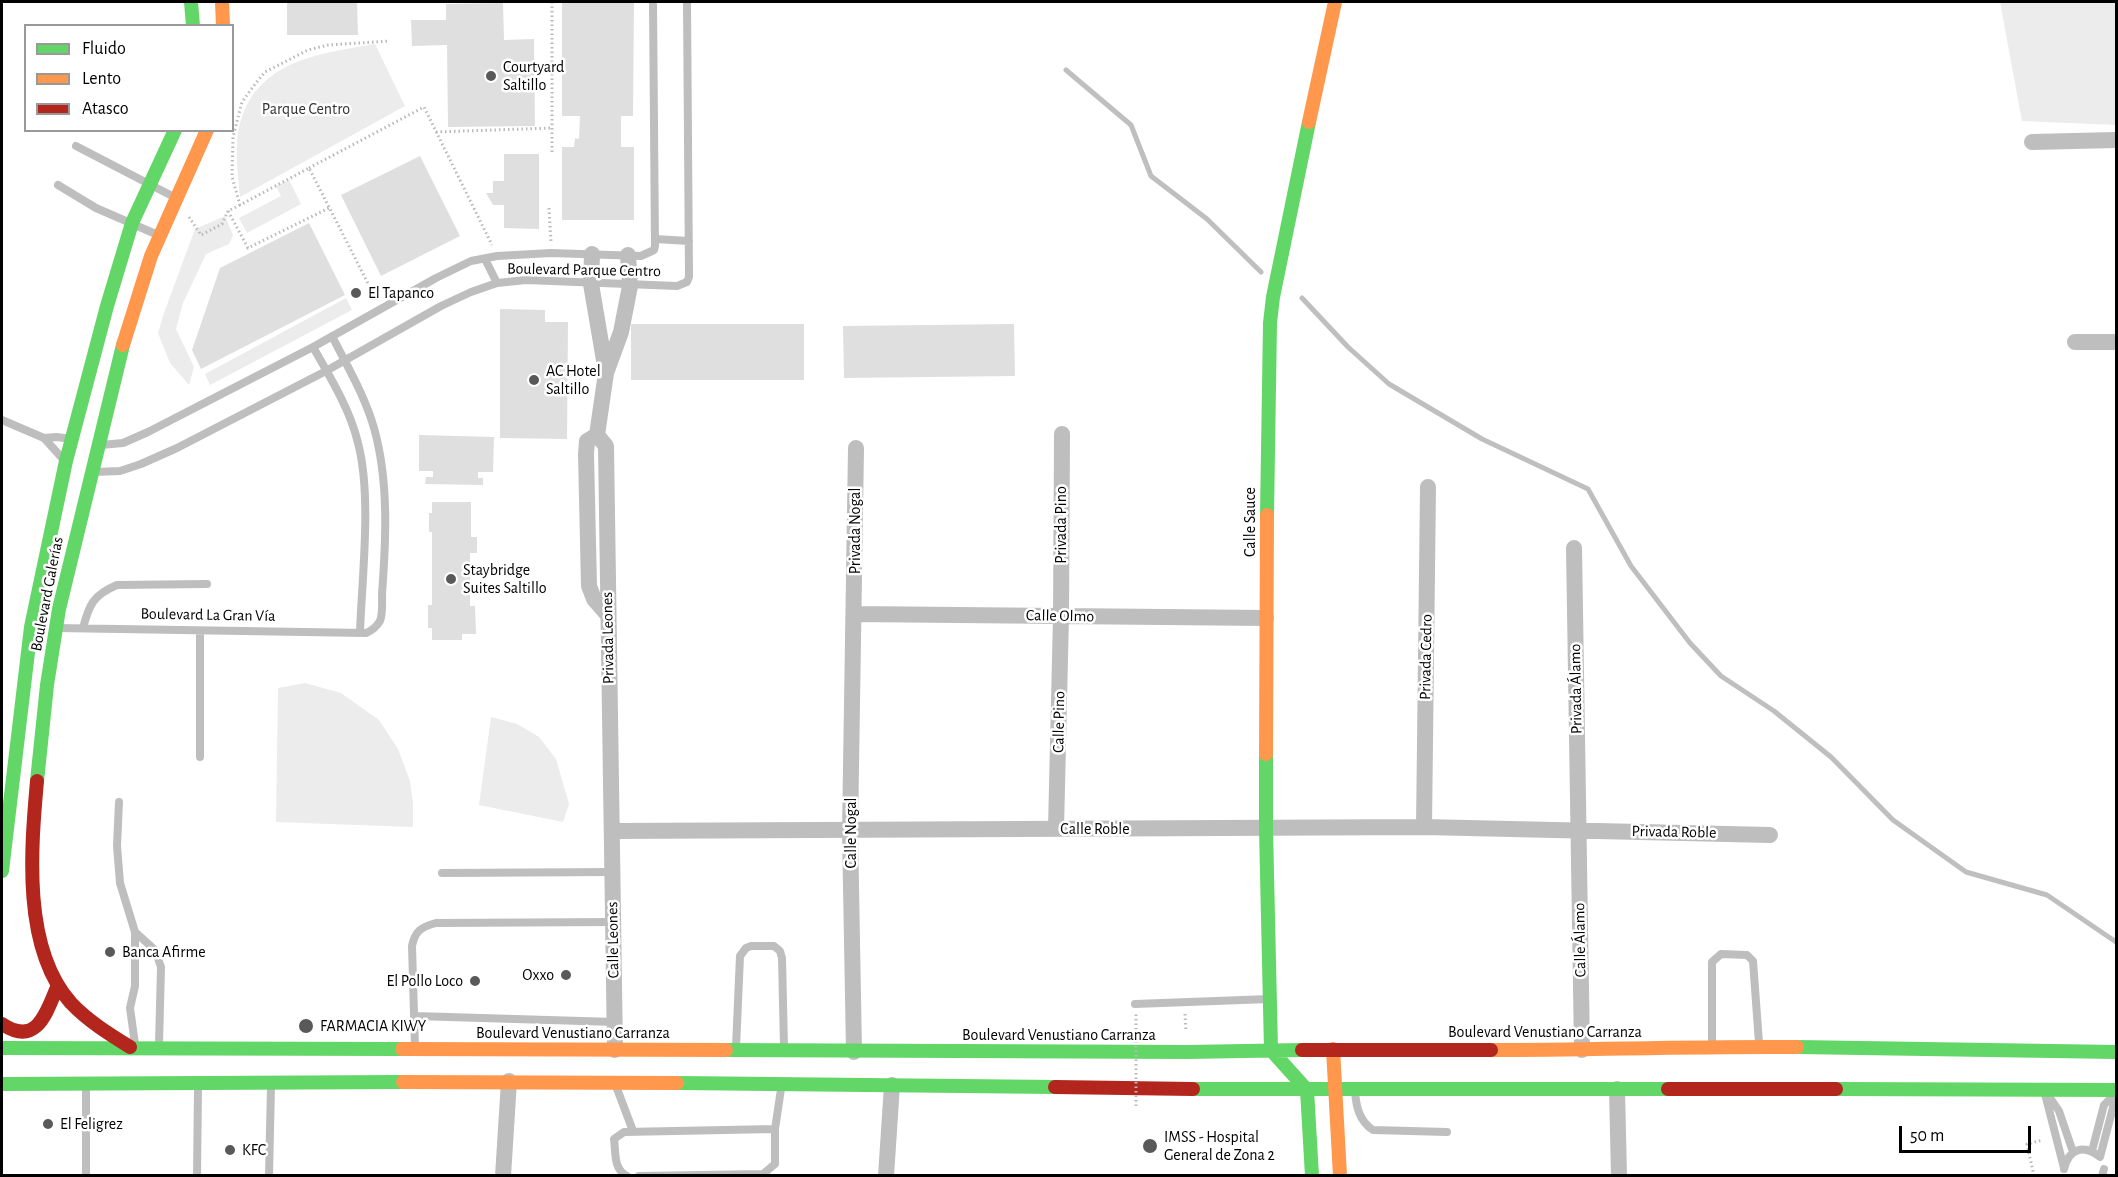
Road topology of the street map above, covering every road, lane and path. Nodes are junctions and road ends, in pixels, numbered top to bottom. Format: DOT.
graph roads {
  1 [pos="191,2"];
  2 [pos="222,2"];
  3 [pos="552,2"];
  4 [pos="653,2"];
  5 [pos="687,2"];
  6 [pos="1335,2"];
  7 [pos="193,24"];
  8 [pos="223,24"];
  9 [pos="390,41"];
  10 [pos="552,128"];
  11 [pos="436,132"];
  12 [pos="205,136"];
  13 [pos="179,140"];
  14 [pos="2116,140"];
  15 [pos="2032,142"];
  16 [pos="76,146"];
  17 [pos="552,153"];
  18 [pos="309,168"];
  19 [pos="58,185"];
  20 [pos="149,185"];
  21 [pos="177,198"];
  22 [pos="240,205"];
  23 [pos="329,208"];
  24 [pos="549,208"];
  25 [pos="228,211"];
  26 [pos="132,223"];
  27 [pos="159,235"];
  28 [pos="201,235"];
  29 [pos="655,239"];
  30 [pos="689,242"];
  31 [pos="551,252"];
  32 [pos="592,254"];
  33 [pos="628,255"];
  34 [pos="497,256"];
  35 [pos="485,259"];
  36 [pos="497,283"];
  37 [pos="591,284"];
  38 [pos="630,286"];
  39 [pos="381,309"];
  40 [pos="332,336"];
  41 [pos="2075,342"];
  42 [pos="2116,342"];
  43 [pos="313,347"];
  44 [pos="344,360"];
  45 [pos="326,371"];
  46 [pos="606,373"];
  47 [pos="2,420"];
  48 [pos="1062,434"];
  49 [pos="44,438"];
  50 [pos="84,442"];
  51 [pos="856,448"];
  52 [pos="78,467"];
  53 [pos="1428,487"];
  54 [pos="1574,548"];
  55 [pos="207,584"];
  56 [pos="855,614"];
  57 [pos="1061,616"];
  58 [pos="1266,618"];
  59 [pos="56,628"];
  60 [pos="83,628"];
  61 [pos="200,631"];
  62 [pos="360,632"];
  63 [pos="200,757"];
  64 [pos="119,802"];
  65 [pos="1424,828"];
  66 [pos="1056,829"];
  67 [pos="1266,829"];
  68 [pos="1578,830"];
  69 [pos="612,831"];
  70 [pos="850,831"];
  71 [pos="1770,835"];
  72 [pos="4,839"];
  73 [pos="2,871"];
  74 [pos="612,872"];
  75 [pos="442,873"];
  76 [pos="613,922"];
  77 [pos="135,932"];
  78 [pos="58,985"];
  79 [pos="1269,999"];
  80 [pos="1136,1009"];
  81 [pos="1146,1013"];
  82 [pos="1175,1013"];
  83 [pos="415,1016"];
  84 [pos="615,1022"];
  85 [pos="2,1024"];
  86 [pos="1712,1046"];
  87 [pos="133,1047"];
  88 [pos="159,1047"];
  89 [pos="1759,1047"];
  90 [pos="2,1048"];
  91 [pos="415,1049"];
  92 [pos="1334,1049"];
  93 [pos="615,1050"];
  94 [pos="1271,1050"];
  95 [pos="1582,1050"];
  96 [pos="736,1051"];
  97 [pos="784,1051"];
  98 [pos="854,1052"];
  99 [pos="1187,1052"];
  100 [pos="2116,1052"];
  101 [pos="198,1082"];
  102 [pos="271,1082"];
  103 [pos="510,1082"];
  104 [pos="86,1083"];
  105 [pos="615,1083"];
  106 [pos="2,1084"];
  107 [pos="781,1085"];
  108 [pos="892,1085"];
  109 [pos="1335,1088"];
  110 [pos="1354,1088"];
  111 [pos="1307,1089"];
  112 [pos="1617,1089"];
  113 [pos="2044,1089"];
  114 [pos="2116,1093"];
  115 [pos="1136,1106"];
  116 [pos="776,1129"];
  117 [pos="2040,1129"];
  118 [pos="633,1131"];
  119 [pos="1447,1132"];
  120 [pos="2092,1151"];
  121 [pos="2073,1152"];
  122 [pos="86,1176"];
  123 [pos="197,1176"];
  124 [pos="269,1176"];
  125 [pos="503,1176"];
  126 [pos="627,1176"];
  127 [pos="639,1176"];
  128 [pos="886,1176"];
  129 [pos="1312,1176"];
  130 [pos="1340,1176"];
  131 [pos="1619,1176"];
  132 [pos="2034,1176"];
  1 -- 7 [label="main road"];
  2 -- 8 [label="main road"];
  3 -- 10 [label="path"];
  4 -- 29 [label="lane, Boulevard Parque Centro"];
  5 -- 30 [label="lane, Boulevard Parque Centro"];
  6 -- 58 [label="main road, Calle Sauce"];
  9 -- 22 [label="path"];
  10 -- 11 [label="path"];
  10 -- 17 [label="path"];
  11 -- 18 [label="path"];
  11 -- 34 [label="path"];
  12 -- 13 [label="main road"];
  12 -- 21 [label="main road, Boulevard Galerías"];
  13 -- 20 [label="main road, Boulevard Galerías"];
  14 -- 15 [label="street"];
  16 -- 20 [label="lane"];
  18 -- 22 [label="path"];
  18 -- 23 [label="path"];
  19 -- 26 [label="lane"];
  20 -- 21 [label="lane"];
  20 -- 26 [label="main road, Boulevard Galerías"];
  21 -- 27 [label="main road, Boulevard Galerías"];
  22 -- 25 [label="path"];
  23 -- 25 [label="path"];
  23 -- 39 [label="path"];
  24 -- 31 [label="path"];
  25 -- 28 [label="path"];
  26 -- 27 [label="lane"];
  26 -- 50 [label="main road, Boulevard Galerías"];
  27 -- 50 [label="main road, Boulevard Galerías"];
  29 -- 30 [label="lane"];
  29 -- 33 [label="lane, Boulevard Parque Centro"];
  30 -- 38 [label="lane, Boulevard Parque Centro"];
  31 -- 32 [label="lane, Boulevard Parque Centro"];
  31 -- 34 [label="lane, Boulevard Parque Centro"];
  32 -- 33 [label="lane, Boulevard Parque Centro"];
  32 -- 37 [label="street"];
  33 -- 38 [label="street"];
  34 -- 35 [label="lane, Boulevard Parque Centro"];
  35 -- 36 [label="lane"];
  35 -- 39 [label="lane, Boulevard Parque Centro"];
  36 -- 37 [label="lane, Boulevard Parque Centro"];
  36 -- 44 [label="lane, Boulevard Parque Centro"];
  37 -- 38 [label="lane, Boulevard Parque Centro"];
  37 -- 46 [label="street"];
  38 -- 46 [label="street"];
  39 -- 40 [label="lane, Boulevard Parque Centro"];
  40 -- 43 [label="lane, Boulevard Parque Centro"];
  40 -- 44 [label="lane"];
  41 -- 42 [label="street"];
  43 -- 45 [label="lane"];
  43 -- 50 [label="lane, Boulevard Parque Centro"];
  44 -- 45 [label="lane, Boulevard Parque Centro"];
  44 -- 62 [label="lane"];
  45 -- 52 [label="lane, Boulevard Parque Centro"];
  45 -- 62 [label="lane"];
  46 -- 69 [label="street, Privada Leones"];
  47 -- 49 [label="lane"];
  48 -- 57 [label="street, Privada Pino"];
  49 -- 50 [label="lane, Boulevard Parque Centro"];
  49 -- 52 [label="lane"];
  50 -- 52 [label="main road, Boulevard Galerías"];
  50 -- 52 [label="main road, Boulevard Galerías"];
  51 -- 56 [label="street, Privada Nogal"];
  52 -- 59 [label="main road, Boulevard Galerías"];
  52 -- 72 [label="main road, Boulevard Galerías"];
  53 -- 65 [label="street, Privada Cedro"];
  54 -- 68 [label="street, Privada Álamo"];
  55 -- 60 [label="lane"];
  56 -- 57 [label="street, Calle Olmo"];
  56 -- 70 [label="street, Calle Nogal"];
  57 -- 58 [label="street, Calle Olmo"];
  57 -- 66 [label="street, Calle Pino"];
  58 -- 67 [label="main road, Calle Sauce"];
  59 -- 60 [label="lane, Boulevard La Gran Vía"];
  59 -- 78 [label="main road, Boulevard Galerías"];
  60 -- 61 [label="lane, Boulevard La Gran Vía"];
  61 -- 62 [label="lane, Boulevard La Gran Vía"];
  61 -- 63 [label="lane"];
  64 -- 77 [label="lane"];
  65 -- 67 [label="street, Calle Roble"];
  65 -- 68 [label="street, Calle Roble"];
  66 -- 67 [label="street, Calle Roble"];
  66 -- 70 [label="street, Calle Roble"];
  67 -- 79 [label="main road, Calle Sauce"];
  68 -- 71 [label="street, Privada Roble"];
  68 -- 95 [label="street, Calle Álamo"];
  69 -- 70 [label="street, Calle Roble"];
  69 -- 74 [label="street, Calle Leones"];
  70 -- 98 [label="street, Calle Nogal"];
  72 -- 73 [label="main road, Boulevard Galerías"];
  74 -- 75 [label="lane"];
  74 -- 76 [label="street, Calle Leones"];
  76 -- 83 [label="lane"];
  76 -- 84 [label="street, Calle Leones"];
  77 -- 87 [label="lane"];
  77 -- 88 [label="lane"];
  78 -- 85 [label="main road"];
  78 -- 87 [label="main road, Boulevard Galerías"];
  79 -- 80 [label="lane"];
  79 -- 94 [label="main road, Calle Sauce"];
  80 -- 81 [label="path"];
  80 -- 115 [label="path, bridge"];
  82 -- 99 [label="path"];
  83 -- 84 [label="lane"];
  83 -- 91 [label="lane"];
  84 -- 93 [label="street, Calle Leones"];
  86 -- 89 [label="main road, Boulevard Venustiano Carranza"];
  86 -- 89 [label="lane"];
  86 -- 95 [label="main road, Boulevard Venustiano Carranza"];
  87 -- 88 [label="main road, Boulevard Venustiano Carranza"];
  87 -- 90 [label="main road, Boulevard Venustiano Carranza"];
  88 -- 91 [label="main road, Boulevard Venustiano Carranza"];
  89 -- 100 [label="main road, Boulevard Venustiano Carranza"];
  91 -- 93 [label="main road, Boulevard Venustiano Carranza"];
  92 -- 94 [label="main road, Boulevard Venustiano Carranza"];
  92 -- 95 [label="main road, Boulevard Venustiano Carranza"];
  92 -- 109 [label="main road"];
  93 -- 96 [label="main road, Boulevard Venustiano Carranza"];
  94 -- 99 [label="main road, Boulevard Venustiano Carranza"];
  94 -- 111 [label="main road"];
  96 -- 97 [label="main road, Boulevard Venustiano Carranza"];
  96 -- 97 [label="lane"];
  97 -- 98 [label="main road, Boulevard Venustiano Carranza"];
  98 -- 99 [label="main road, Boulevard Venustiano Carranza"];
  101 -- 102 [label="main road"];
  101 -- 104 [label="main road"];
  101 -- 123 [label="lane"];
  102 -- 103 [label="main road"];
  102 -- 124 [label="lane"];
  103 -- 105 [label="main road"];
  103 -- 125 [label="street"];
  104 -- 106 [label="main road"];
  104 -- 122 [label="lane"];
  105 -- 107 [label="main road"];
  105 -- 118 [label="lane"];
  107 -- 108 [label="main road"];
  107 -- 116 [label="lane"];
  108 -- 111 [label="main road"];
  108 -- 128 [label="street"];
  109 -- 110 [label="main road"];
  109 -- 111 [label="main road"];
  109 -- 130 [label="main road"];
  110 -- 112 [label="main road"];
  110 -- 119 [label="lane"];
  111 -- 129 [label="main road"];
  112 -- 113 [label="main road"];
  112 -- 131 [label="street"];
  113 -- 114 [label="main road"];
  113 -- 121 [label="lane"];
  113 -- 121 [label="lane"];
  114 -- 120 [label="lane"];
  114 -- 120 [label="lane"];
  116 -- 118 [label="lane"];
  116 -- 127 [label="lane"];
  117 -- 132 [label="path"];
  118 -- 126 [label="lane"];
  120 -- 121 [label="lane"];
}
